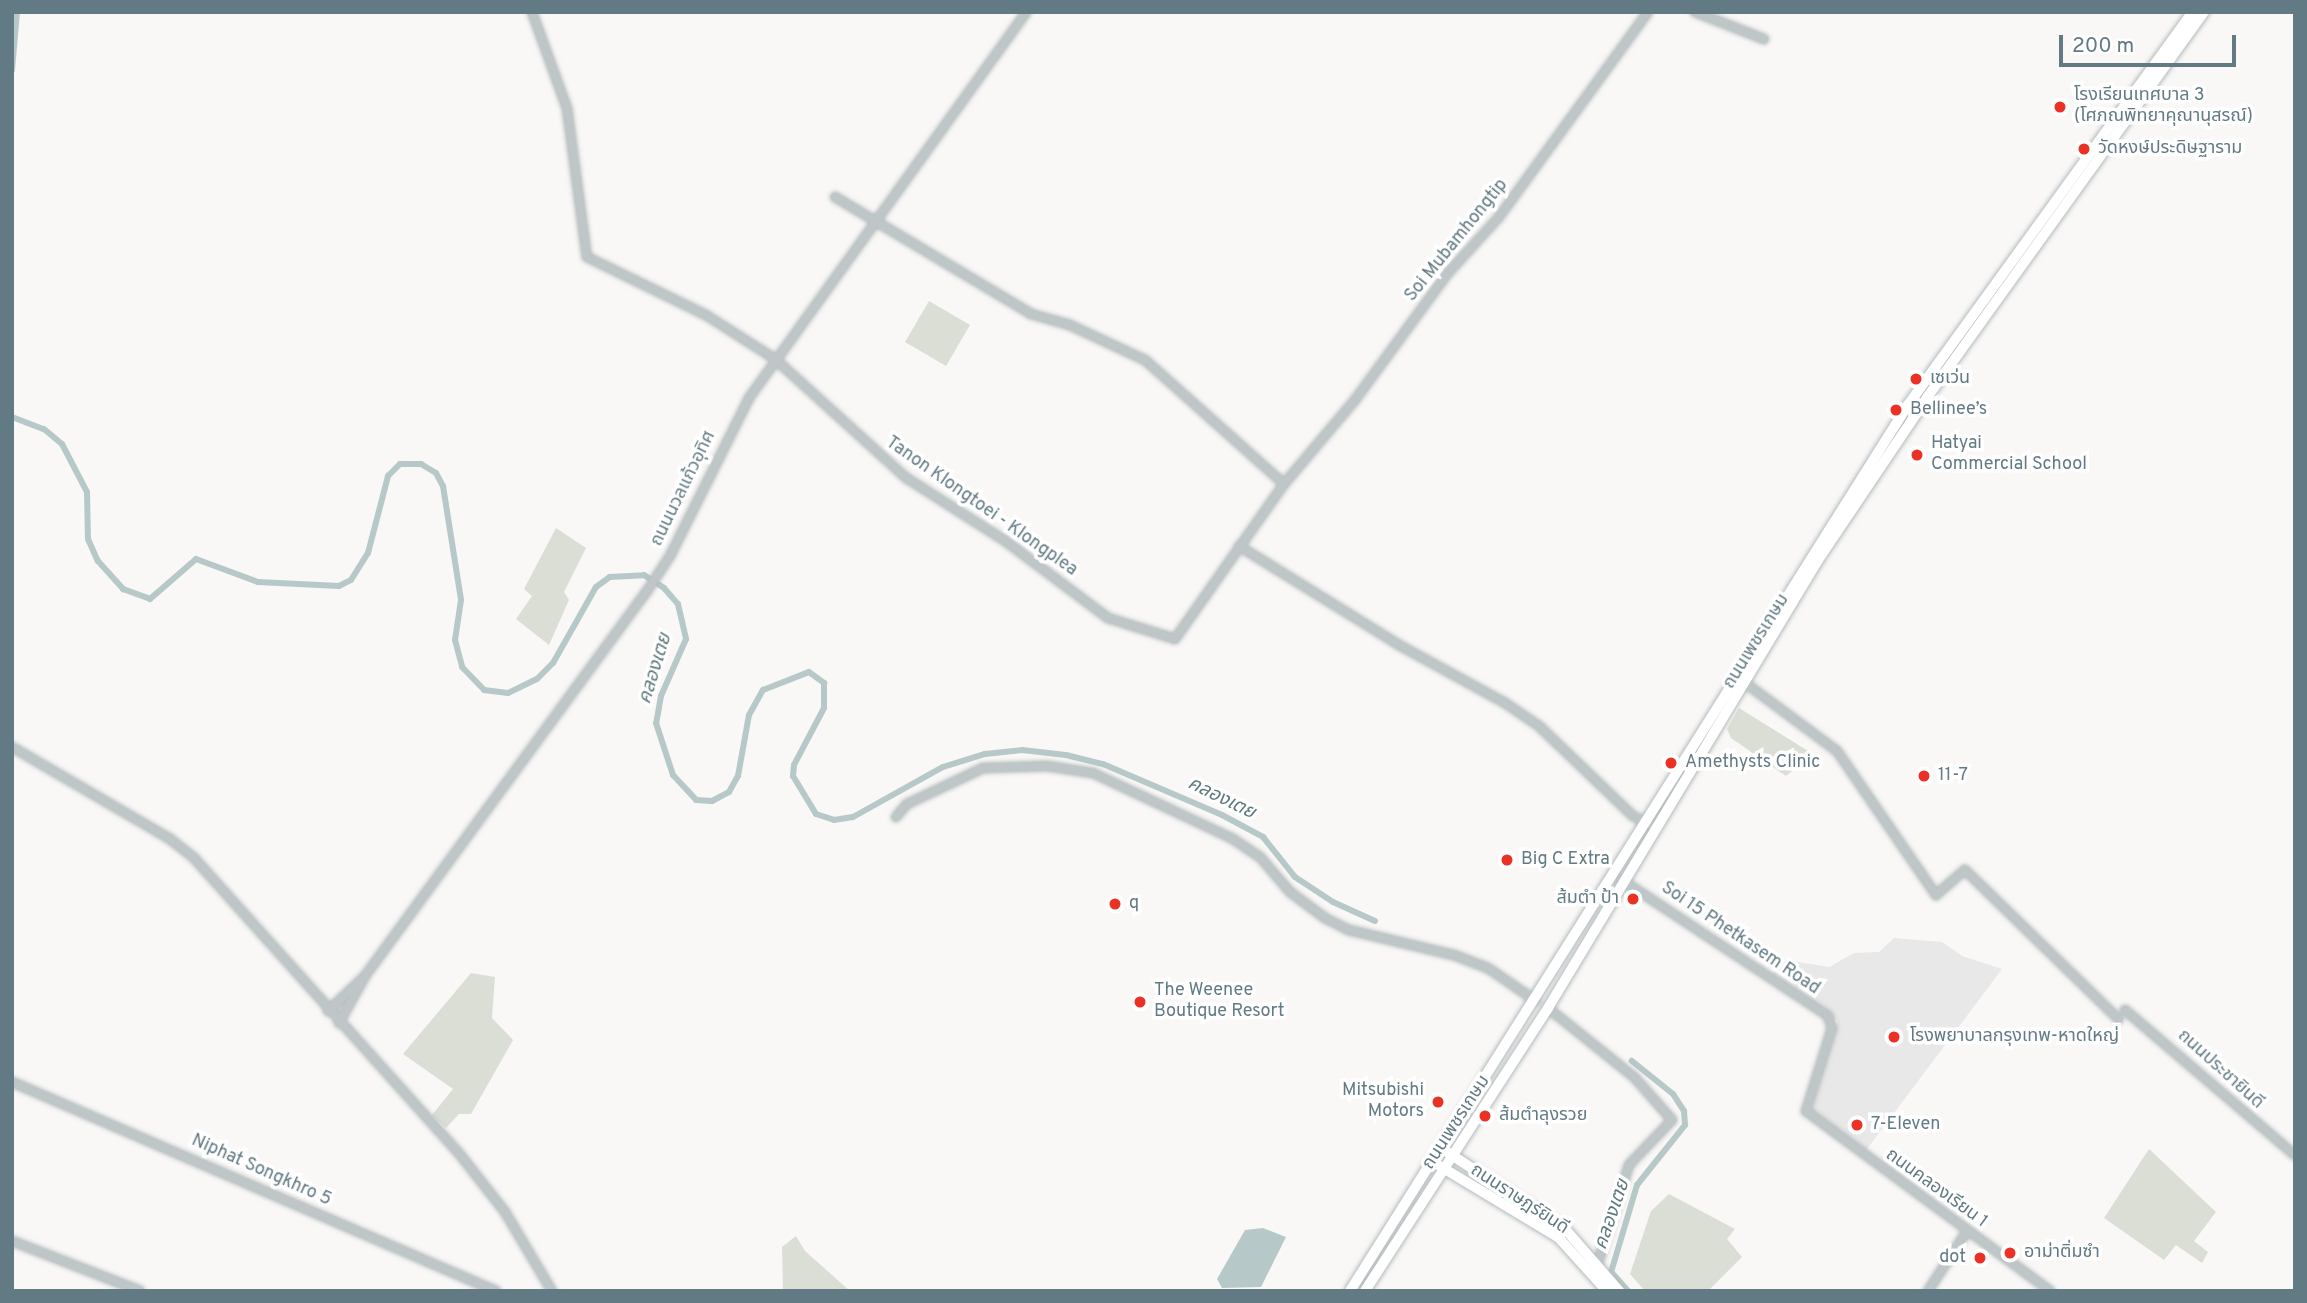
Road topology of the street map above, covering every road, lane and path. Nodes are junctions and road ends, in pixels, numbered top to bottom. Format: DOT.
graph roads {
  1 [pos="532,12"];
  2 [pos="1026,12"];
  3 [pos="1648,12"];
  4 [pos="1695,12"];
  5 [pos="2193,12"];
  6 [pos="2204,12"];
  7 [pos="1764,39"];
  8 [pos="2144,89"];
  9 [pos="835,197"];
  10 [pos="874,224"];
  11 [pos="775,359"];
  12 [pos="1284,484"];
  13 [pos="1239,546"];
  14 [pos="1814,557"];
  15 [pos="1744,681"];
  16 [pos="12,747"];
  17 [pos="895,817"];
  18 [pos="1643,824"];
  19 [pos="1655,827"];
  20 [pos="1622,880"];
  21 [pos="365,975"];
  22 [pos="1536,1000"];
  23 [pos="1548,1008"];
  24 [pos="2124,1010"];
  25 [pos="328,1011"];
  26 [pos="2118,1019"];
  27 [pos="340,1023"];
  28 [pos="12,1082"];
  29 [pos="1806,1111"];
  30 [pos="1440,1149"];
  31 [pos="1450,1154"];
  32 [pos="2295,1155"];
  33 [pos="1432,1161"];
  34 [pos="1443,1168"];
  35 [pos="1967,1231"];
  36 [pos="12,1241"];
  37 [pos="1598,1263"];
  38 [pos="140,1291"];
  39 [pos="496,1291"];
  40 [pos="552,1291"];
  41 [pos="1350,1291"];
  42 [pos="1365,1291"];
  43 [pos="1607,1291"];
  44 [pos="1619,1291"];
  45 [pos="1928,1291"];
  46 [pos="2050,1291"];
  1 -- 11 [label="street, Tanon Klongtoei - Klongplea"];
  2 -- 10 [label="street, ถนนนวลแก้วอุทิศ"];
  3 -- 12 [label="street, Soi Mubamhongtip"];
  4 -- 7 [label="street"];
  5 -- 8 [label="main road, ถนนเพชรเกษม"];
  6 -- 8 [label="main road, ถนนเพชรเกษม"];
  8 -- 14 [label="main road, ถนนเพชรเกษม"];
  9 -- 10 [label="street"];
  10 -- 11 [label="street, ถนนนวลแก้วอุทิศ"];
  10 -- 12 [label="street"];
  11 -- 13 [label="street, Tanon Klongtoei - Klongplea"];
  11 -- 21 [label="street, ถนนนวลแก้วอุทิศ"];
  12 -- 13 [label="street, Tanon Klongtoei - Klongplea"];
  13 -- 18 [label="street"];
  14 -- 15 [label="main road, ถนนเพชรเกษม"];
  14 -- 18 [label="main road, ถนนเพชรเกษม"];
  15 -- 19 [label="main road, ถนนเพชรเกษม"];
  15 -- 26 [label="street"];
  16 -- 25 [label="street"];
  17 -- 22 [label="street"];
  18 -- 19 [label="street"];
  18 -- 22 [label="main road, ถนนเพชรเกษม"];
  19 -- 20 [label="main road, ถนนเพชรเกษม"];
  20 -- 23 [label="main road, ถนนเพชรเกษม"];
  20 -- 29 [label="street, Soi 15 Phetkasem Road"];
  21 -- 25 [label="street, ถนนนวลแก้วอุทิศ"];
  21 -- 27 [label="street, ถนนนวลแก้วอุทิศ"];
  22 -- 30 [label="main road, ถนนเพชรเกษม"];
  23 -- 31 [label="main road, ถนนเพชรเกษม"];
  23 -- 37 [label="street"];
  24 -- 32 [label="street, ถนนประชายินดี"];
  25 -- 27 [label="street"];
  27 -- 40 [label="street"];
  28 -- 39 [label="street, Niphat Songkhro 5"];
  29 -- 35 [label="street, ถนนคลองเรียน 1"];
  30 -- 31 [label="main road, ถนนราษฎร์ยินดี"];
  30 -- 33 [label="main road, ถนนเพชรเกษม"];
  31 -- 34 [label="main road, ถนนเพชรเกษม"];
  31 -- 37 [label="main road, ถนนราษฎร์ยินดี"];
  33 -- 34 [label="main road, ถนนราษฎร์ยินดี"];
  33 -- 41 [label="main road, ถนนเพชรเกษม"];
  34 -- 42 [label="main road, ถนนเพชรเกษม"];
  34 -- 43 [label="main road, ถนนราษฎร์ยินดี"];
  35 -- 45 [label="street"];
  35 -- 46 [label="street, ถนนคลองเรียน 1"];
  36 -- 38 [label="street"];
  37 -- 44 [label="main road, ถนนราษฎร์ยินดี"];
}
